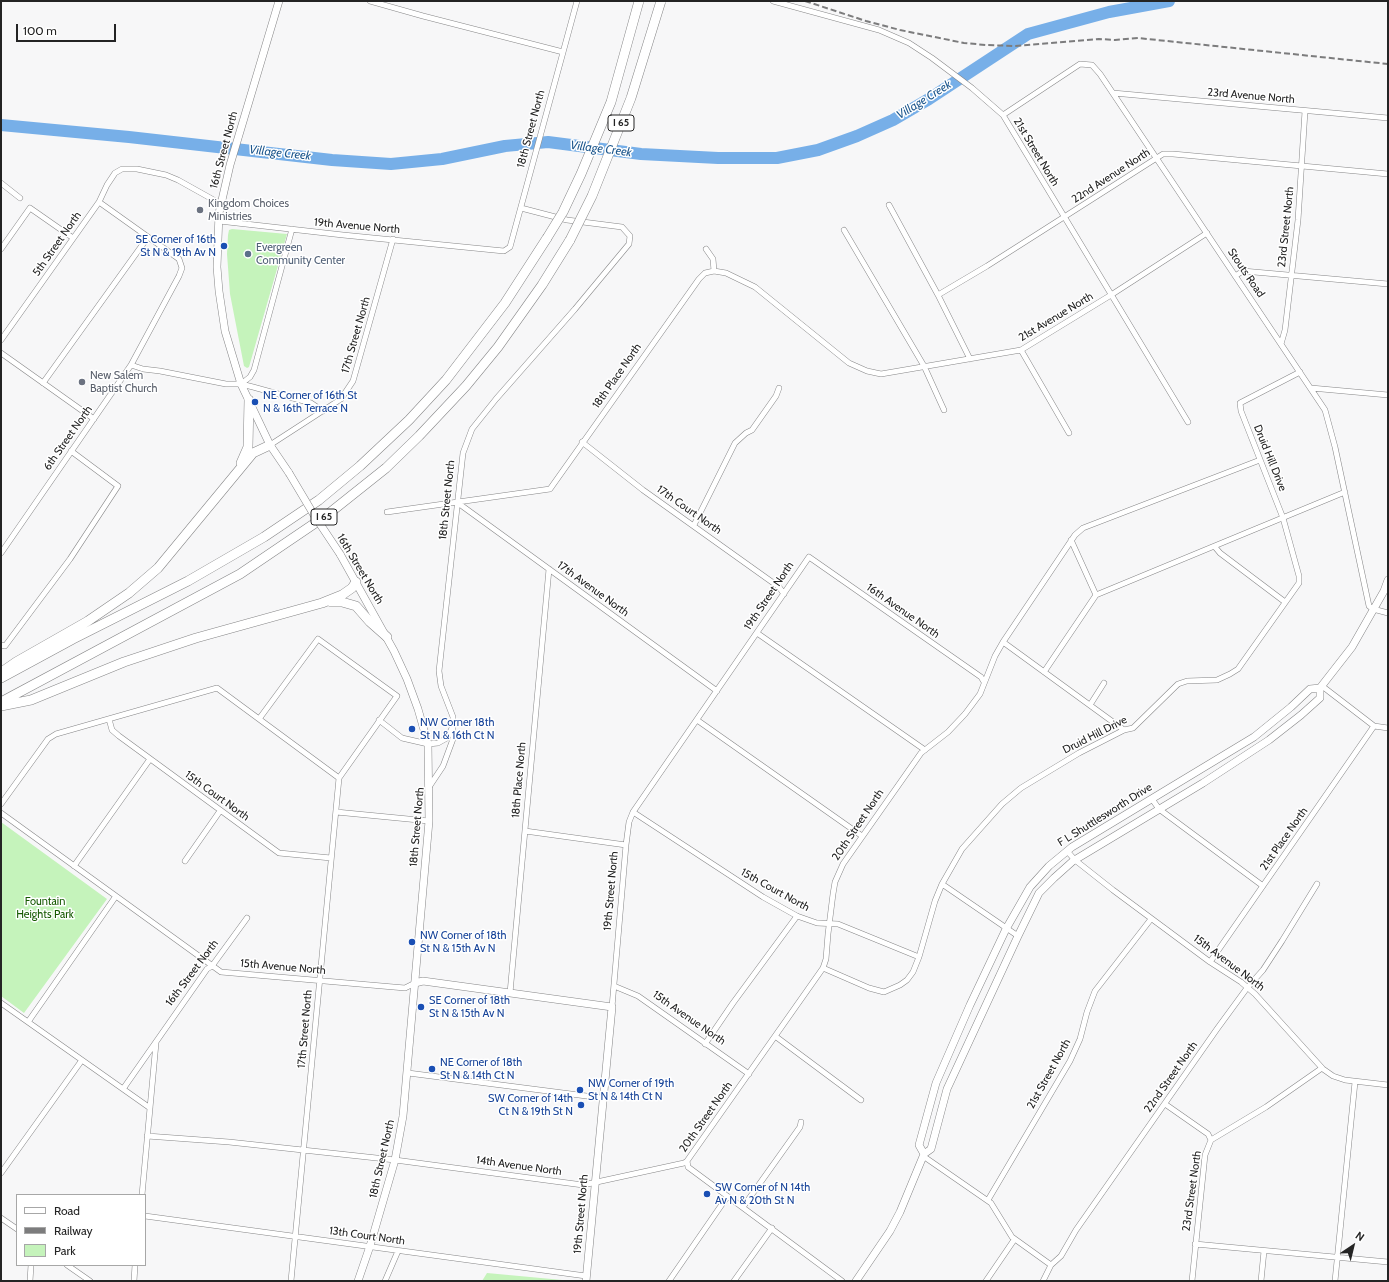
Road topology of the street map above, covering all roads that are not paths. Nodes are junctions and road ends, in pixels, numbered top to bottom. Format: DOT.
graph roads {
  1 [pos="279,1"];
  2 [pos="370,1"];
  3 [pos="577,1"];
  4 [pos="639,1"];
  5 [pos="661,1"];
  6 [pos="773,1"];
  7 [pos="563,52"];
  8 [pos="1113,93"];
  9 [pos="1305,111"];
  10 [pos="1003,115"];
  11 [pos="1388,118"];
  12 [pos="1156,158"];
  13 [pos="1302,166"];
  14 [pos="1388,174"];
  15 [pos="1,183"];
  16 [pos="20,198"];
  17 [pos="99,202"];
  18 [pos="221,204"];
  19 [pos="889,205"];
  20 [pos="521,208"];
  21 [pos="1064,218"];
  22 [pos="219,221"];
  23 [pos="292,229"];
  24 [pos="844,230"];
  25 [pos="1207,233"];
  26 [pos="148,237"];
  27 [pos="73,238"];
  28 [pos="393,239"];
  29 [pos="1,249"];
  30 [pos="494,249"];
  31 [pos="706,249"];
  32 [pos="714,271"];
  33 [pos="1291,275"];
  34 [pos="1235,276"];
  35 [pos="1388,284"];
  36 [pos="938,295"];
  37 [pos="1111,295"];
  38 [pos="1,340"];
  39 [pos="1281,344"];
  40 [pos="1021,350"];
  41 [pos="1,353"];
  42 [pos="970,359"];
  43 [pos="131,365"];
  44 [pos="924,366"];
  45 [pos="1300,372"];
  46 [pos="43,383"];
  47 [pos="241,384"];
  48 [pos="779,388"];
  49 [pos="1311,388"];
  50 [pos="1388,395"];
  51 [pos="249,400"];
  52 [pos="944,410"];
  53 [pos="323,411"];
  54 [pos="94,419"];
  55 [pos="1188,422"];
  56 [pos="1069,433"];
  57 [pos="582,442"];
  58 [pos="270,445"];
  59 [pos="71,451"];
  60 [pos="1260,460"];
  61 [pos="228,484"];
  62 [pos="1344,492"];
  63 [pos="458,503"];
  64 [pos="387,512"];
  65 [pos="1283,518"];
  66 [pos="694,525"];
  67 [pos="1072,540"];
  68 [pos="1215,547"];
  69 [pos="1,553"];
  70 [pos="809,557"];
  71 [pos="549,569"];
  72 [pos="1388,580"];
  73 [pos="356,582"];
  74 [pos="784,594"];
  75 [pos="1096,595"];
  76 [pos="322,602"];
  77 [pos="1285,602"];
  78 [pos="1373,608"];
  79 [pos="1388,613"];
  80 [pos="757,633"];
  81 [pos="387,638"];
  82 [pos="1003,642"];
  83 [pos="3,645"];
  84 [pos="1044,672"];
  85 [pos="1,673"];
  86 [pos="1,678"];
  87 [pos="984,682"];
  88 [pos="1104,683"];
  89 [pos="1321,687"];
  90 [pos="717,691"];
  91 [pos="1,702"];
  92 [pos="1,706"];
  93 [pos="1090,706"];
  94 [pos="109,719"];
  95 [pos="258,719"];
  96 [pos="379,720"];
  97 [pos="697,720"];
  98 [pos="1374,726"];
  99 [pos="453,728"];
  100 [pos="1388,728"];
  101 [pos="1124,730"];
  102 [pos="428,744"];
  103 [pos="925,750"];
  104 [pos="150,759"];
  105 [pos="339,778"];
  106 [pos="429,787"];
  107 [pos="1152,799"];
  108 [pos="1,804"];
  109 [pos="1159,809"];
  110 [pos="220,811"];
  111 [pos="336,812"];
  112 [pos="633,812"];
  113 [pos="1,813"];
  114 [pos="429,821"];
  115 [pos="525,831"];
  116 [pos="862,836"];
  117 [pos="626,845"];
  118 [pos="1067,851"];
  119 [pos="331,858"];
  120 [pos="1075,860"];
  121 [pos="185,861"];
  122 [pos="74,866"];
  123 [pos="942,884"];
  124 [pos="1317,884"];
  125 [pos="1263,886"];
  126 [pos="116,896"];
  127 [pos="797,916"];
  128 [pos="247,918"];
  129 [pos="1151,919"];
  130 [pos="829,923"];
  131 [pos="1006,929"];
  132 [pos="1018,936"];
  133 [pos="919,957"];
  134 [pos="1210,962"];
  135 [pos="212,966"];
  136 [pos="823,968"];
  137 [pos="320,981"];
  138 [pos="415,983"];
  139 [pos="614,986"];
  140 [pos="1247,988"];
  141 [pos="510,993"];
  142 [pos="1,1003"];
  143 [pos="612,1007"];
  144 [pos="28,1022"];
  145 [pos="775,1036"];
  146 [pos="156,1042"];
  147 [pos="705,1044"];
  148 [pos="82,1060"];
  149 [pos="1322,1068"];
  150 [pos="408,1073"];
  151 [pos="749,1074"];
  152 [pos="1355,1082"];
  153 [pos="1388,1085"];
  154 [pos="123,1089"];
  155 [pos="602,1098"];
  156 [pos="861,1100"];
  157 [pos="1165,1104"];
  158 [pos="150,1108"];
  159 [pos="801,1122"];
  160 [pos="147,1136"];
  161 [pos="1211,1140"];
  162 [pos="303,1150"];
  163 [pos="923,1155"];
  164 [pos="395,1160"];
  165 [pos="687,1161"];
  166 [pos="1,1173"];
  167 [pos="595,1183"];
  168 [pos="142,1194"];
  169 [pos="727,1197"];
  170 [pos="988,1200"];
  171 [pos="743,1208"];
  172 [pos="146,1216"];
  173 [pos="1,1218"];
  174 [pos="16,1228"];
  175 [pos="772,1228"];
  176 [pos="295,1236"];
  177 [pos="1014,1240"];
  178 [pos="1195,1244"];
  179 [pos="370,1246"];
  180 [pos="1264,1250"];
  181 [pos="398,1251"];
  182 [pos="1338,1258"];
  183 [pos="1388,1262"];
  184 [pos="1051,1265"];
  185 [pos="31,1266"];
  186 [pos="68,1266"];
  187 [pos="135,1266"];
  188 [pos="586,1278"];
  189 [pos="30,1281"];
  190 [pos="90,1281"];
  191 [pos="134,1281"];
  192 [pos="291,1281"];
  193 [pos="358,1281"];
  194 [pos="385,1281"];
  195 [pos="669,1281"];
  196 [pos="734,1281"];
  197 [pos="842,1281"];
  198 [pos="856,1281"];
  199 [pos="986,1281"];
  200 [pos="1043,1281"];
  201 [pos="1192,1281"];
  202 [pos="1261,1281"];
  203 [pos="1335,1281"];
  1 -- 18 [label="street, 16th Street North"];
  2 -- 7 [label="street"];
  3 -- 7 [label="street, 18th Street North"];
  4 -- 86 [label="highway, I 65, bridge"];
  5 -- 91 [label="highway, I 65, bridge"];
  6 -- 10 [label="street, 21st Street North"];
  7 -- 20 [label="street, 18th Street North"];
  8 -- 9 [label="street, 23rd Avenue North"];
  8 -- 10 [label="street, Stouts Road"];
  8 -- 12 [label="street, Stouts Road"];
  9 -- 11 [label="street, 23rd Avenue North"];
  9 -- 13 [label="street, 23rd Street North"];
  10 -- 21 [label="street, 21st Street North"];
  12 -- 13 [label="street, 22nd Avenue North"];
  12 -- 21 [label="street, 22nd Avenue North"];
  12 -- 25 [label="street, Stouts Road"];
  13 -- 14 [label="street, 22nd Avenue North"];
  13 -- 33 [label="street, 23rd Street North"];
  15 -- 16 [label="street"];
  17 -- 18 [label="street, 5th Street North"];
  17 -- 26 [label="street"];
  17 -- 27 [label="street, 5th Street North"];
  18 -- 22 [label="street, 16th Street North"];
  19 -- 36 [label="street"];
  20 -- 30 [label="street, 18th Street North"];
  20 -- 63 [label="street, 18th Street North"];
  21 -- 36 [label="street, 22nd Avenue North"];
  21 -- 37 [label="street, 21st Street North"];
  22 -- 23 [label="street, 19th Avenue North"];
  22 -- 47 [label="street, 16th Street North"];
  23 -- 28 [label="street, 19th Avenue North"];
  23 -- 47 [label="street"];
  24 -- 44 [label="street"];
  25 -- 34 [label="street, Stouts Road"];
  25 -- 37 [label="street, 21st Avenue North"];
  26 -- 43 [label="street, 6th Street North"];
  26 -- 46 [label="street"];
  27 -- 29 [label="street"];
  27 -- 38 [label="street, 5th Street North"];
  28 -- 30 [label="street, 19th Avenue North"];
  28 -- 53 [label="street, 17th Street North"];
  31 -- 32 [label="street"];
  32 -- 44 [label="street, 21st Avenue North"];
  32 -- 57 [label="street, 18th Place North"];
  33 -- 34 [label="street"];
  33 -- 35 [label="street"];
  33 -- 39 [label="street, 23rd Street North"];
  34 -- 39 [label="street, Stouts Road"];
  36 -- 42 [label="street"];
  37 -- 40 [label="street, 21st Avenue North"];
  37 -- 55 [label="street, 21st Street North"];
  39 -- 45 [label="street, Stouts Road"];
  40 -- 42 [label="street, 21st Avenue North"];
  40 -- 56 [label="street"];
  41 -- 46 [label="street"];
  42 -- 44 [label="street, 21st Avenue North"];
  43 -- 47 [label="street"];
  43 -- 54 [label="street, 6th Street North"];
  44 -- 52 [label="street"];
  45 -- 49 [label="street, Stouts Road"];
  45 -- 60 [label="street, Druid Hill Drive"];
  46 -- 54 [label="street"];
  47 -- 51 [label="street, 16th Street North"];
  47 -- 53 [label="street"];
  48 -- 66 [label="street"];
  49 -- 50 [label="street"];
  49 -- 62 [label="street, Stouts Road"];
  51 -- 58 [label="street, 16th Street North"];
  51 -- 61 [label="highway"];
  53 -- 58 [label="street, 17th Street North"];
  54 -- 59 [label="street, 6th Street North"];
  57 -- 63 [label="street, 18th Place North"];
  57 -- 66 [label="street, 17th Court North"];
  58 -- 61 [label="highway"];
  58 -- 73 [label="street, 16th Street North, bridge"];
  59 -- 69 [label="street, 6th Street North"];
  59 -- 83 [label="street"];
  60 -- 65 [label="street, Druid Hill Drive"];
  60 -- 67 [label="street, 20th Street North"];
  61 -- 85 [label="highway"];
  62 -- 65 [label="street"];
  62 -- 78 [label="street, Stouts Road"];
  63 -- 64 [label="street"];
  63 -- 71 [label="street, 17th Avenue North"];
  63 -- 99 [label="street, 18th Street North"];
  65 -- 68 [label="street"];
  65 -- 77 [label="street, Druid Hill Drive"];
  66 -- 74 [label="street, 17th Court North"];
  67 -- 75 [label="street"];
  67 -- 82 [label="street, 20th Street North"];
  68 -- 75 [label="street"];
  68 -- 77 [label="street"];
  70 -- 74 [label="street, 19th Street North"];
  70 -- 87 [label="street, 16th Avenue North"];
  71 -- 90 [label="street, 17th Avenue North"];
  71 -- 115 [label="street, 18th Place North"];
  72 -- 78 [label="street, F L Shuttlesworth Drive"];
  73 -- 76 [label="highway"];
  73 -- 81 [label="street, 16th Street North"];
  74 -- 80 [label="street, 19th Street North"];
  75 -- 84 [label="street"];
  76 -- 81 [label="highway"];
  76 -- 92 [label="highway"];
  77 -- 101 [label="street, Druid Hill Drive"];
  78 -- 79 [label="street"];
  78 -- 89 [label="street, F L Shuttlesworth Drive"];
  80 -- 90 [label="street, 19th Street North"];
  80 -- 103 [label="street"];
  81 -- 102 [label="street, 16th Street North"];
  82 -- 84 [label="street"];
  82 -- 87 [label="street, 20th Street North"];
  84 -- 93 [label="street"];
  87 -- 103 [label="street, 20th Street North"];
  88 -- 93 [label="street"];
  89 -- 98 [label="street"];
  89 -- 107 [label="street, F L Shuttlesworth Drive"];
  89 -- 109 [label="street, F L Shuttlesworth Drive"];
  90 -- 97 [label="street, 19th Street North"];
  93 -- 101 [label="street"];
  94 -- 95 [label="street"];
  94 -- 104 [label="street, 15th Court North"];
  94 -- 108 [label="street"];
  95 -- 96 [label="street, 17th Street North"];
  95 -- 105 [label="street"];
  96 -- 102 [label="street"];
  96 -- 105 [label="street, 17th Street North"];
  97 -- 112 [label="street, 19th Street North"];
  97 -- 116 [label="street"];
  98 -- 100 [label="street"];
  98 -- 125 [label="street, 21st Place North"];
  99 -- 102 [label="street"];
  99 -- 106 [label="street, 18th Street North"];
  101 -- 123 [label="street, Druid Hill Drive"];
  102 -- 106 [label="street, 16th Street North"];
  103 -- 116 [label="street, 20th Street North"];
  104 -- 110 [label="street, 15th Court North"];
  104 -- 122 [label="street"];
  105 -- 111 [label="street, 17th Street North"];
  106 -- 114 [label="street, 18th Street North"];
  107 -- 109 [label="street"];
  107 -- 118 [label="street, F L Shuttlesworth Drive"];
  109 -- 120 [label="street, F L Shuttlesworth Drive"];
  109 -- 125 [label="street"];
  110 -- 119 [label="street, 15th Court North"];
  110 -- 121 [label="street"];
  111 -- 114 [label="street"];
  111 -- 119 [label="street, 17th Street North"];
  112 -- 117 [label="street, 19th Street North"];
  112 -- 127 [label="street, 15th Court North"];
  113 -- 122 [label="street, 15th Avenue North"];
  114 -- 138 [label="street, 18th Street North"];
  115 -- 117 [label="street"];
  115 -- 141 [label="street, 18th Place North"];
  116 -- 130 [label="street, 20th Street North"];
  117 -- 139 [label="street, 19th Street North"];
  118 -- 120 [label="street, 15th Avenue North"];
  118 -- 131 [label="street, F L Shuttlesworth Drive"];
  119 -- 137 [label="street, 17th Street North"];
  120 -- 129 [label="street, 15th Avenue North"];
  120 -- 132 [label="street, F L Shuttlesworth Drive"];
  122 -- 126 [label="street, 15th Avenue North"];
  123 -- 131 [label="street"];
  123 -- 133 [label="street, Druid Hill Drive"];
  124 -- 140 [label="street, 22nd Street North"];
  125 -- 134 [label="street, 21st Place North"];
  126 -- 135 [label="street, 15th Avenue North"];
  126 -- 144 [label="street"];
  127 -- 130 [label="street, 15th Court North"];
  127 -- 147 [label="street"];
  128 -- 135 [label="street, 16th Street North"];
  129 -- 134 [label="street, 15th Avenue North"];
  129 -- 170 [label="street, 21st Street North"];
  130 -- 133 [label="street, 15th Court North"];
  130 -- 136 [label="street, 20th Street North"];
  131 -- 132 [label="street"];
  131 -- 163 [label="street, F L Shuttlesworth Drive"];
  132 -- 163 [label="street, F L Shuttlesworth Drive"];
  133 -- 136 [label="street, Druid Hill Drive"];
  134 -- 140 [label="street, 15th Avenue North"];
  135 -- 137 [label="street, 15th Avenue North"];
  135 -- 146 [label="street, 16th Street North"];
  136 -- 145 [label="street, 20th Street North"];
  137 -- 138 [label="street, 15th Avenue North"];
  137 -- 162 [label="street, 17th Street North"];
  138 -- 141 [label="street, 15th Avenue North"];
  138 -- 150 [label="street, 18th Street North"];
  139 -- 143 [label="street, 19th Street North"];
  139 -- 147 [label="street, 15th Avenue North"];
  140 -- 149 [label="street, 15th Avenue North"];
  140 -- 157 [label="street, 22nd Street North"];
  141 -- 143 [label="street, 15th Avenue North"];
  142 -- 144 [label="street"];
  143 -- 155 [label="street, 19th Street North"];
  144 -- 148 [label="street"];
  145 -- 151 [label="street, 20th Street North"];
  145 -- 156 [label="street"];
  146 -- 154 [label="street, 16th Street North"];
  146 -- 158 [label="street, 16th Street North"];
  147 -- 151 [label="street, 15th Avenue North"];
  148 -- 154 [label="street"];
  148 -- 166 [label="street"];
  149 -- 152 [label="street, 15th Avenue North"];
  149 -- 161 [label="street, 23rd Street North"];
  150 -- 155 [label="street"];
  150 -- 164 [label="street, 18th Street North"];
  151 -- 165 [label="street, 20th Street North"];
  152 -- 153 [label="street, 15th Avenue North"];
  152 -- 182 [label="street"];
  154 -- 158 [label="street"];
  155 -- 167 [label="street, 19th Street North"];
  157 -- 161 [label="street"];
  157 -- 184 [label="street, 22nd Street North"];
  158 -- 160 [label="street, 16th Street North"];
  159 -- 171 [label="street"];
  160 -- 162 [label="street, 14th Avenue North"];
  160 -- 168 [label="street, 16th Street North"];
  161 -- 178 [label="street, 23rd Street North"];
  162 -- 164 [label="street, 14th Avenue North"];
  162 -- 176 [label="street, 17th Street North"];
  163 -- 170 [label="street"];
  163 -- 198 [label="street, F L Shuttlesworth Drive"];
  164 -- 167 [label="street, 14th Avenue North"];
  164 -- 179 [label="street, 18th Street North"];
  165 -- 167 [label="street, 14th Avenue North"];
  165 -- 169 [label="street"];
  167 -- 188 [label="street, 19th Street North"];
  169 -- 171 [label="street"];
  169 -- 195 [label="street"];
  170 -- 177 [label="street"];
  171 -- 175 [label="street"];
  172 -- 176 [label="street, 13th Court North"];
  173 -- 174 [label="street"];
  175 -- 196 [label="street"];
  175 -- 197 [label="street"];
  176 -- 179 [label="street, 13th Court North"];
  176 -- 192 [label="street, 17th Street North"];
  177 -- 184 [label="street"];
  177 -- 199 [label="street"];
  178 -- 180 [label="street"];
  178 -- 201 [label="street, 23rd Street North"];
  179 -- 181 [label="street, 13th Court North"];
  179 -- 193 [label="street, 18th Street North"];
  180 -- 182 [label="street"];
  180 -- 202 [label="street"];
  181 -- 188 [label="street, 13th Court North"];
  181 -- 194 [label="street"];
  182 -- 183 [label="street"];
  182 -- 203 [label="street"];
  184 -- 200 [label="street, 22nd Street North"];
  185 -- 189 [label="street"];
  186 -- 190 [label="street"];
  187 -- 191 [label="street"];
}
